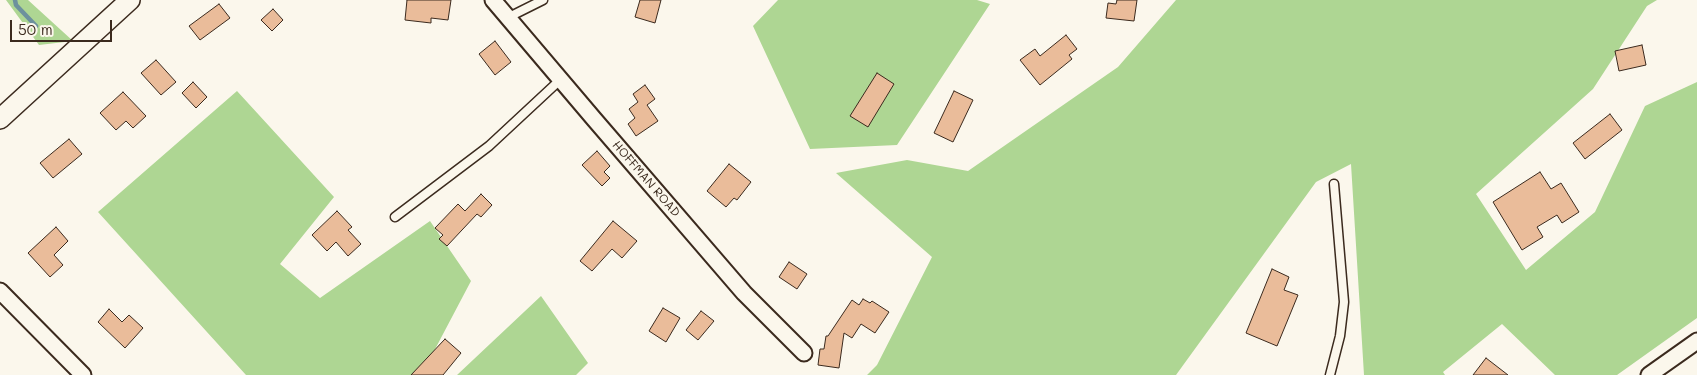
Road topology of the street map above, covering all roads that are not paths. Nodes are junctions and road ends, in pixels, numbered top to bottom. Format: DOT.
graph roads {
  1 [pos="130,0"];
  2 [pos="493,0"];
  3 [pos="543,0"];
  4 [pos="507,18"];
  5 [pos="560,80"];
  6 [pos="0,119"];
  7 [pos="1334,184"];
  8 [pos="394,217"];
  9 [pos="0,291"];
  10 [pos="1697,341"];
  11 [pos="804,353"];
  12 [pos="83,375"];
  13 [pos="1330,375"];
  14 [pos="1649,375"];
  1 -- 6 [label="street"];
  2 -- 4 [label="street, HOFFMAN ROAD"];
  3 -- 4 [label="lane"];
  4 -- 5 [label="street, HOFFMAN ROAD"];
  5 -- 8 [label="lane"];
  5 -- 11 [label="street, HOFFMAN ROAD"];
  7 -- 13 [label="lane"];
  9 -- 12 [label="street"];
  10 -- 14 [label="street"];
}
